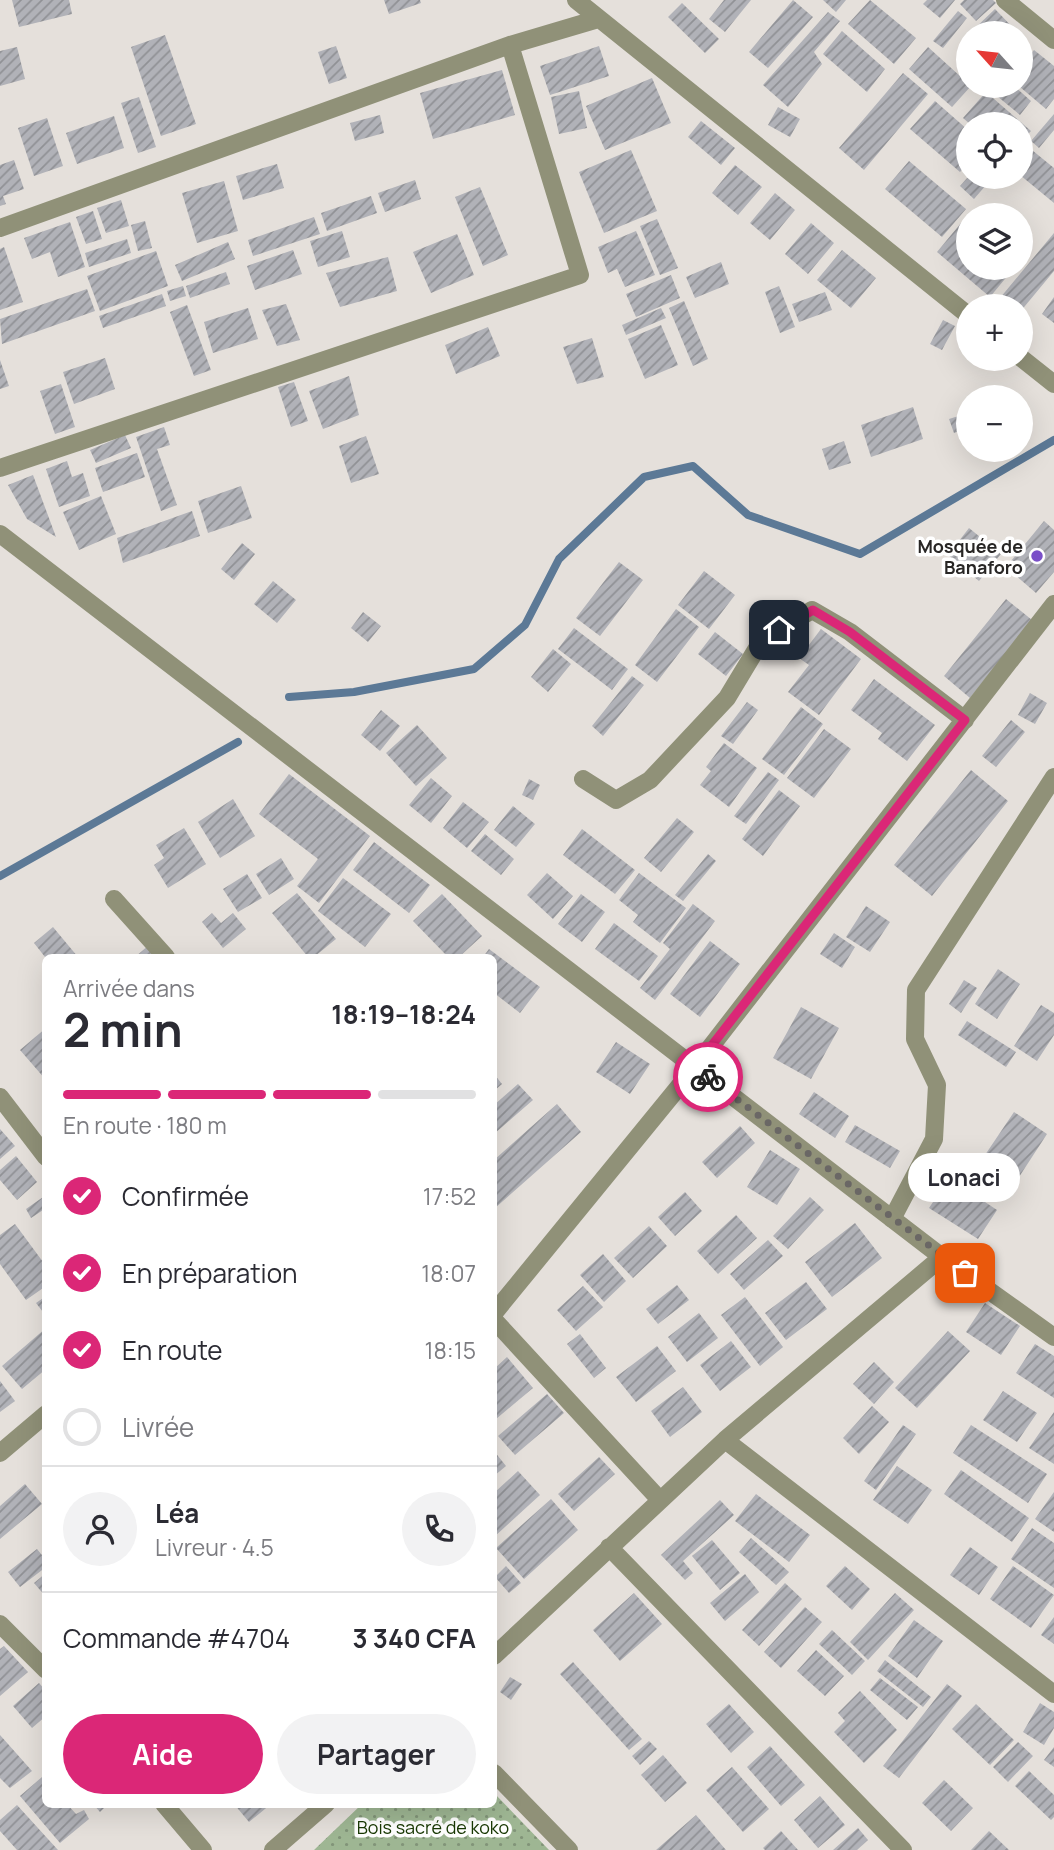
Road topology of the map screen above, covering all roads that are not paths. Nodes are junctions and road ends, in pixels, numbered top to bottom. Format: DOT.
graph roads {
  1 [pos="576,0"];
  2 [pos="1005,0"];
  3 [pos="598,19"];
  4 [pos="1054,40"];
  5 [pos="510,45"];
  6 [pos="0,228"];
  7 [pos="956,305"];
  8 [pos="1033,367"];
  9 [pos="1054,384"];
  10 [pos="0,468"];
  11 [pos="0,534"];
  12 [pos="1054,604"];
  13 [pos="965,720"];
  14 [pos="1054,777"];
  15 [pos="583,779"];
  16 [pos="114,899"];
  17 [pos="163,954"];
  18 [pos="695,1067"];
  19 [pos="0,1097"];
  20 [pos="42,1152"];
  21 [pos="892,1219"];
  22 [pos="942,1257"];
  23 [pos="497,1309"];
  24 [pos="497,1323"];
  25 [pos="1054,1337"];
  26 [pos="42,1417"];
  27 [pos="725,1440"];
  28 [pos="0,1453"];
  29 [pos="660,1500"];
  30 [pos="609,1548"];
  31 [pos="0,1624"];
  32 [pos="497,1653"];
  33 [pos="42,1666"];
  34 [pos="1054,1694"];
  35 [pos="497,1776"];
  36 [pos="167,1808"];
  37 [pos="321,1808"];
  38 [pos="203,1850"];
  39 [pos="274,1850"];
  40 [pos="569,1850"];
  41 [pos="903,1850"];
  1 -- 3 [label="street"];
  2 -- 4 [label="street"];
  3 -- 5 [label="street"];
  3 -- 7 [label="street"];
  5 -- 6 [label="street"];
  5 -- 10 [label="street"];
  8 -- 9 [label="street"];
  11 -- 18 [label="street"];
  12 -- 13 [label="street"];
  13 -- 15 [label="street"];
  13 -- 18 [label="street"];
  14 -- 21 [label="street"];
  16 -- 17 [label="street"];
  18 -- 21 [label="street"];
  18 -- 23 [label="street"];
  19 -- 20 [label="street"];
  21 -- 22 [label="street"];
  22 -- 25 [label="street"];
  22 -- 27 [label="street"];
  24 -- 29 [label="street"];
  26 -- 28 [label="street"];
  27 -- 29 [label="street"];
  27 -- 34 [label="street"];
  29 -- 30 [label="street"];
  30 -- 32 [label="street"];
  30 -- 41 [label="street"];
  31 -- 33 [label="street"];
  35 -- 40 [label="street"];
  36 -- 38 [label="street"];
  37 -- 39 [label="street"];
}
